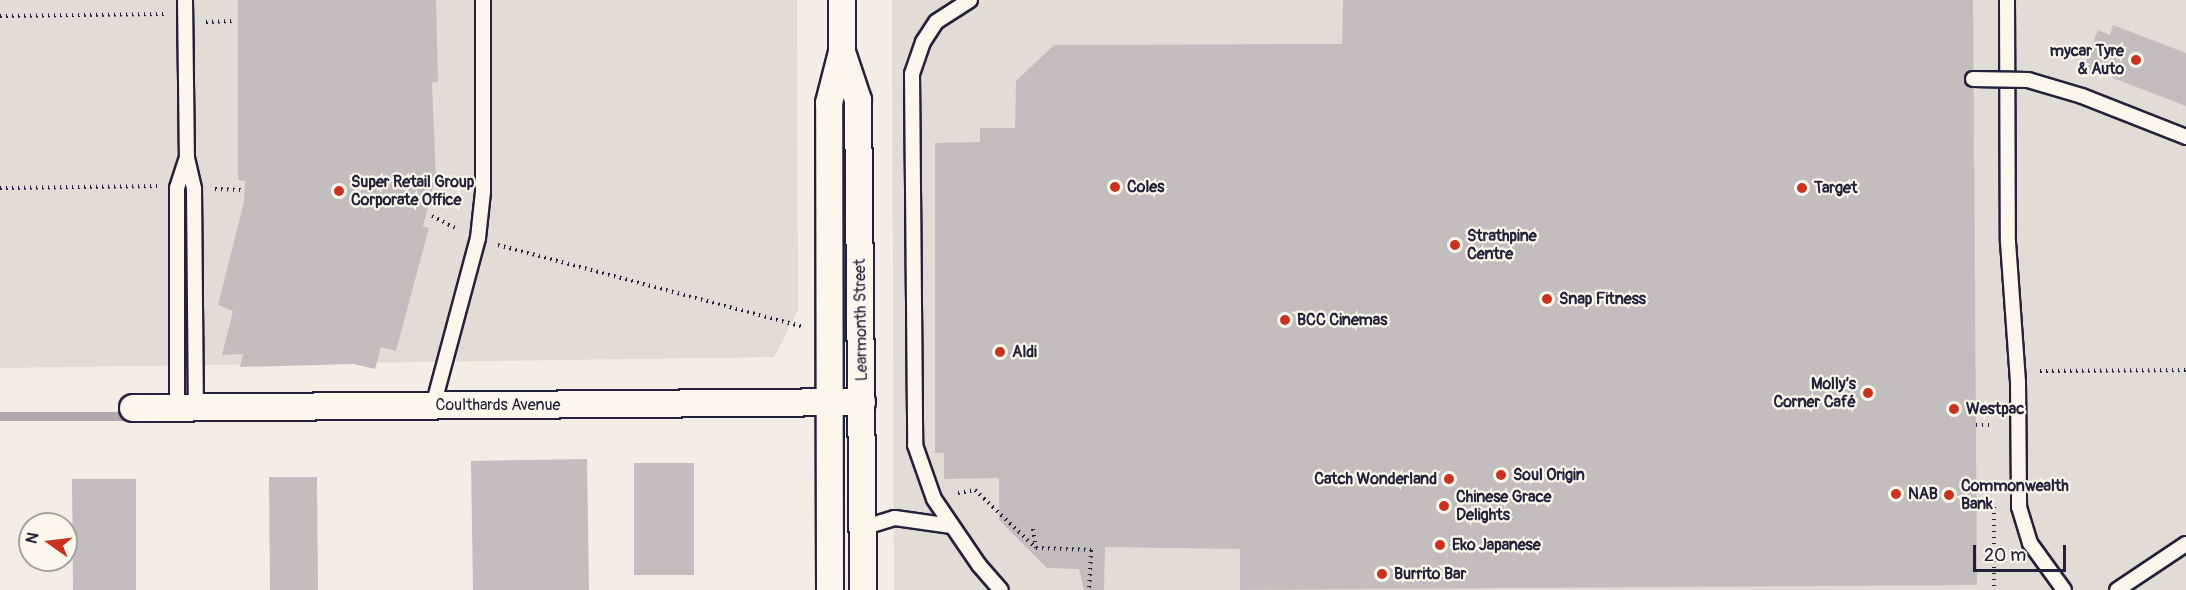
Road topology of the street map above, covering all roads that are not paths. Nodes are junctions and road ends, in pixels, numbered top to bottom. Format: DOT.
graph roads {
  1 [pos="185,0"];
  2 [pos="483,0"];
  3 [pos="842,0"];
  4 [pos="970,0"];
  5 [pos="2007,0"];
  6 [pos="842,52"];
  7 [pos="1973,79"];
  8 [pos="2186,137"];
  9 [pos="187,158"];
  10 [pos="862,402"];
  11 [pos="827,403"];
  12 [pos="433,406"];
  13 [pos="134,408"];
  14 [pos="187,408"];
  15 [pos="951,526"];
  16 [pos="863,539"];
  17 [pos="2186,544"];
  18 [pos="829,553"];
  19 [pos="830,590"];
  20 [pos="863,590"];
  21 [pos="1002,590"];
  22 [pos="2064,590"];
  23 [pos="2117,590"];
  1 -- 9 [label="lane"];
  2 -- 12 [label="lane"];
  3 -- 6 [label="street, Learmonth Street"];
  4 -- 15 [label="lane"];
  5 -- 22 [label="lane"];
  6 -- 10 [label="street, Learmonth Street"];
  6 -- 11 [label="street, Learmonth Street"];
  7 -- 8 [label="lane, bridge"];
  9 -- 14 [label="lane"];
  9 -- 14 [label="lane"];
  10 -- 11 [label="street, Coulthards Avenue"];
  10 -- 16 [label="street, Learmonth Street"];
  11 -- 12 [label="street, Coulthards Avenue"];
  11 -- 18 [label="street, Learmonth Street"];
  12 -- 14 [label="street, Coulthards Avenue"];
  13 -- 14 [label="street, Coulthards Avenue"];
  15 -- 16 [label="lane"];
  15 -- 21 [label="lane"];
  16 -- 18 [label="street"];
  16 -- 20 [label="street, Learmonth Street"];
  17 -- 23 [label="lane"];
  18 -- 19 [label="street, Learmonth Street"];
}
